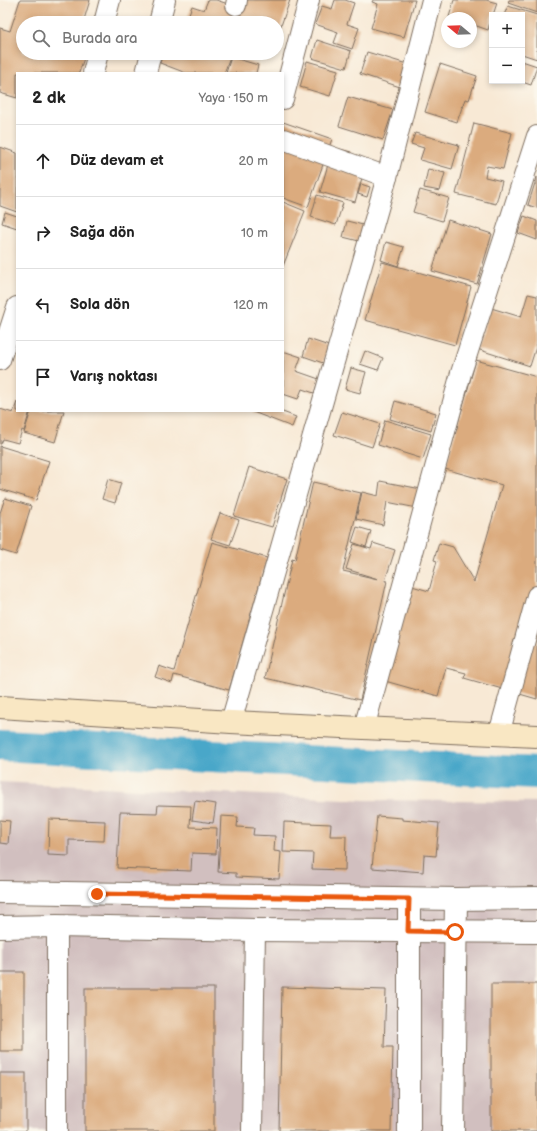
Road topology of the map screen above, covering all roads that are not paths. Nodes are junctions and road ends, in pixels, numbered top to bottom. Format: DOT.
graph roads {
  1 [pos="110,0"];
  2 [pos="165,0"];
  3 [pos="309,0"];
  4 [pos="432,0"];
  5 [pos="106,16"];
  6 [pos="161,16"];
  7 [pos="149,60"];
  8 [pos="146,72"];
  9 [pos="284,94"];
  10 [pos="537,136"];
  11 [pos="284,139"];
  12 [pos="387,177"];
  13 [pos="16,310"];
  14 [pos="0,360"];
  15 [pos="537,596"];
  16 [pos="0,707"];
  17 [pos="231,722"];
  18 [pos="364,728"];
  19 [pos="499,734"];
  20 [pos="537,736"];
  21 [pos="0,892"];
  22 [pos="537,898"];
  23 [pos="409,899"];
  24 [pos="456,899"];
  25 [pos="57,926"];
  26 [pos="0,927"];
  27 [pos="255,930"];
  28 [pos="408,931"];
  29 [pos="455,932"];
  30 [pos="537,932"];
  31 [pos="57,1131"];
  32 [pos="252,1131"];
  33 [pos="409,1131"];
  34 [pos="453,1131"];
  1 -- 5 [label="street"];
  2 -- 6 [label="street"];
  3 -- 9 [label="street"];
  4 -- 12 [label="street"];
  7 -- 8 [label="street"];
  10 -- 18 [label="street"];
  11 -- 12 [label="street"];
  12 -- 17 [label="street"];
  13 -- 14 [label="street"];
  15 -- 19 [label="street"];
  16 -- 17 [label="main road"];
  17 -- 18 [label="main road"];
  18 -- 19 [label="main road"];
  19 -- 20 [label="main road"];
  21 -- 23 [label="street"];
  22 -- 24 [label="street"];
  23 -- 24 [label="street"];
  23 -- 28 [label="street"];
  24 -- 29 [label="street"];
  25 -- 26 [label="street"];
  25 -- 27 [label="street"];
  25 -- 31 [label="street"];
  27 -- 28 [label="street"];
  27 -- 32 [label="street"];
  28 -- 29 [label="street"];
  28 -- 33 [label="street"];
  29 -- 30 [label="street"];
  29 -- 34 [label="street"];
}
